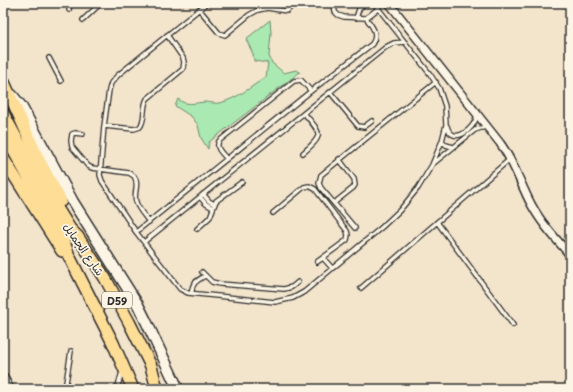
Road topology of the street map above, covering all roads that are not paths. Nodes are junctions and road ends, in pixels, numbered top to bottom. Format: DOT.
graph roads {
  1 [pos="70,3"];
  2 [pos="101,3"];
  3 [pos="207,3"];
  4 [pos="291,3"];
  5 [pos="334,3"];
  6 [pos="365,3"];
  7 [pos="374,3"];
  8 [pos="389,3"];
  9 [pos="379,8"];
  10 [pos="199,9"];
  11 [pos="69,10"];
  12 [pos="356,18"];
  13 [pos="366,18"];
  14 [pos="83,20"];
  15 [pos="167,35"];
  16 [pos="405,42"];
  17 [pos="49,58"];
  18 [pos="3,80"];
  19 [pos="62,81"];
  20 [pos="436,82"];
  21 [pos="310,91"];
  22 [pos="9,92"];
  23 [pos="330,92"];
  24 [pos="3,112"];
  25 [pos="304,113"];
  26 [pos="476,113"];
  27 [pos="372,121"];
  28 [pos="446,125"];
  29 [pos="104,126"];
  30 [pos="488,128"];
  31 [pos="3,132"];
  32 [pos="468,133"];
  33 [pos="83,134"];
  34 [pos="442,141"];
  35 [pos="454,146"];
  36 [pos="303,153"];
  37 [pos="3,158"];
  38 [pos="511,158"];
  39 [pos="227,159"];
  40 [pos="339,159"];
  41 [pos="432,165"];
  42 [pos="100,169"];
  43 [pos="242,182"];
  44 [pos="201,195"];
  45 [pos="334,203"];
  46 [pos="213,206"];
  47 [pos="273,213"];
  48 [pos="149,222"];
  49 [pos="437,222"];
  50 [pos="355,228"];
  51 [pos="197,229"];
  52 [pos="136,232"];
  53 [pos="78,237"];
  54 [pos="144,242"];
  55 [pos="570,255"];
  56 [pos="69,256"];
  57 [pos="323,258"];
  58 [pos="317,262"];
  59 [pos="332,268"];
  60 [pos="298,282"];
  61 [pos="361,288"];
  62 [pos="192,293"];
  63 [pos="513,325"];
  64 [pos="71,351"];
  65 [pos="124,366"];
  66 [pos="151,366"];
  67 [pos="3,379"];
  68 [pos="8,389"];
  69 [pos="65,389"];
  70 [pos="117,389"];
  71 [pos="133,389"];
  72 [pos="157,389"];
  73 [pos="164,389"];
  74 [pos="178,389"];
  1 -- 11 [label="lane"];
  2 -- 14 [label="lane"];
  3 -- 10 [label="lane"];
  4 -- 10 [label="lane"];
  5 -- 12 [label="lane"];
  6 -- 12 [label="lane"];
  7 -- 9 [label="lane"];
  8 -- 26 [label="street"];
  9 -- 13 [label="lane"];
  9 -- 16 [label="lane"];
  10 -- 15 [label="lane"];
  12 -- 13 [label="lane"];
  13 -- 21 [label="lane"];
  15 -- 29 [label="lane"];
  15 -- 29 [label="lane"];
  16 -- 20 [label="lane"];
  16 -- 23 [label="lane"];
  17 -- 19 [label="lane"];
  18 -- 22 [label="main road"];
  20 -- 28 [label="lane"];
  20 -- 40 [label="lane"];
  21 -- 39 [label="lane"];
  21 -- 39 [label="lane"];
  22 -- 53 [label="main road"];
  22 -- 74 [label="main road"];
  23 -- 25 [label="lane"];
  23 -- 27 [label="lane"];
  24 -- 53 [label="main road, شارع الجمايل / D59"];
  25 -- 36 [label="lane"];
  25 -- 44 [label="lane"];
  26 -- 30 [label="street"];
  26 -- 32 [label="lane"];
  28 -- 32 [label="lane"];
  28 -- 34 [label="lane"];
  29 -- 42 [label="lane"];
  30 -- 32 [label="lane"];
  30 -- 38 [label="street"];
  31 -- 56 [label="main road, شارع الجمايل / D59"];
  32 -- 35 [label="lane"];
  33 -- 42 [label="lane"];
  34 -- 35 [label="lane"];
  34 -- 41 [label="lane"];
  35 -- 41 [label="lane"];
  37 -- 56 [label="main road"];
  38 -- 49 [label="lane"];
  38 -- 55 [label="street"];
  39 -- 48 [label="lane"];
  40 -- 45 [label="lane"];
  40 -- 45 [label="lane"];
  41 -- 59 [label="lane"];
  42 -- 48 [label="lane"];
  42 -- 52 [label="lane"];
  43 -- 46 [label="lane"];
  44 -- 46 [label="lane"];
  44 -- 54 [label="lane"];
  45 -- 50 [label="lane"];
  46 -- 51 [label="lane"];
  47 -- 57 [label="lane"];
  48 -- 52 [label="lane"];
  49 -- 61 [label="lane"];
  49 -- 63 [label="lane"];
  52 -- 54 [label="lane"];
  53 -- 66 [label="main road, شارع الجمايل / D59"];
  54 -- 62 [label="lane"];
  56 -- 65 [label="main road, شارع الجمايل / D59"];
  57 -- 58 [label="lane"];
  57 -- 59 [label="lane"];
  59 -- 62 [label="lane"];
  60 -- 62 [label="lane"];
  64 -- 69 [label="lane"];
  65 -- 70 [label="lane"];
  65 -- 71 [label="main road, شارع الجمايل / D59"];
  66 -- 72 [label="main road, شارع الجمايل"];
  66 -- 73 [label="main road"];
  67 -- 68 [label="main road"];
}
